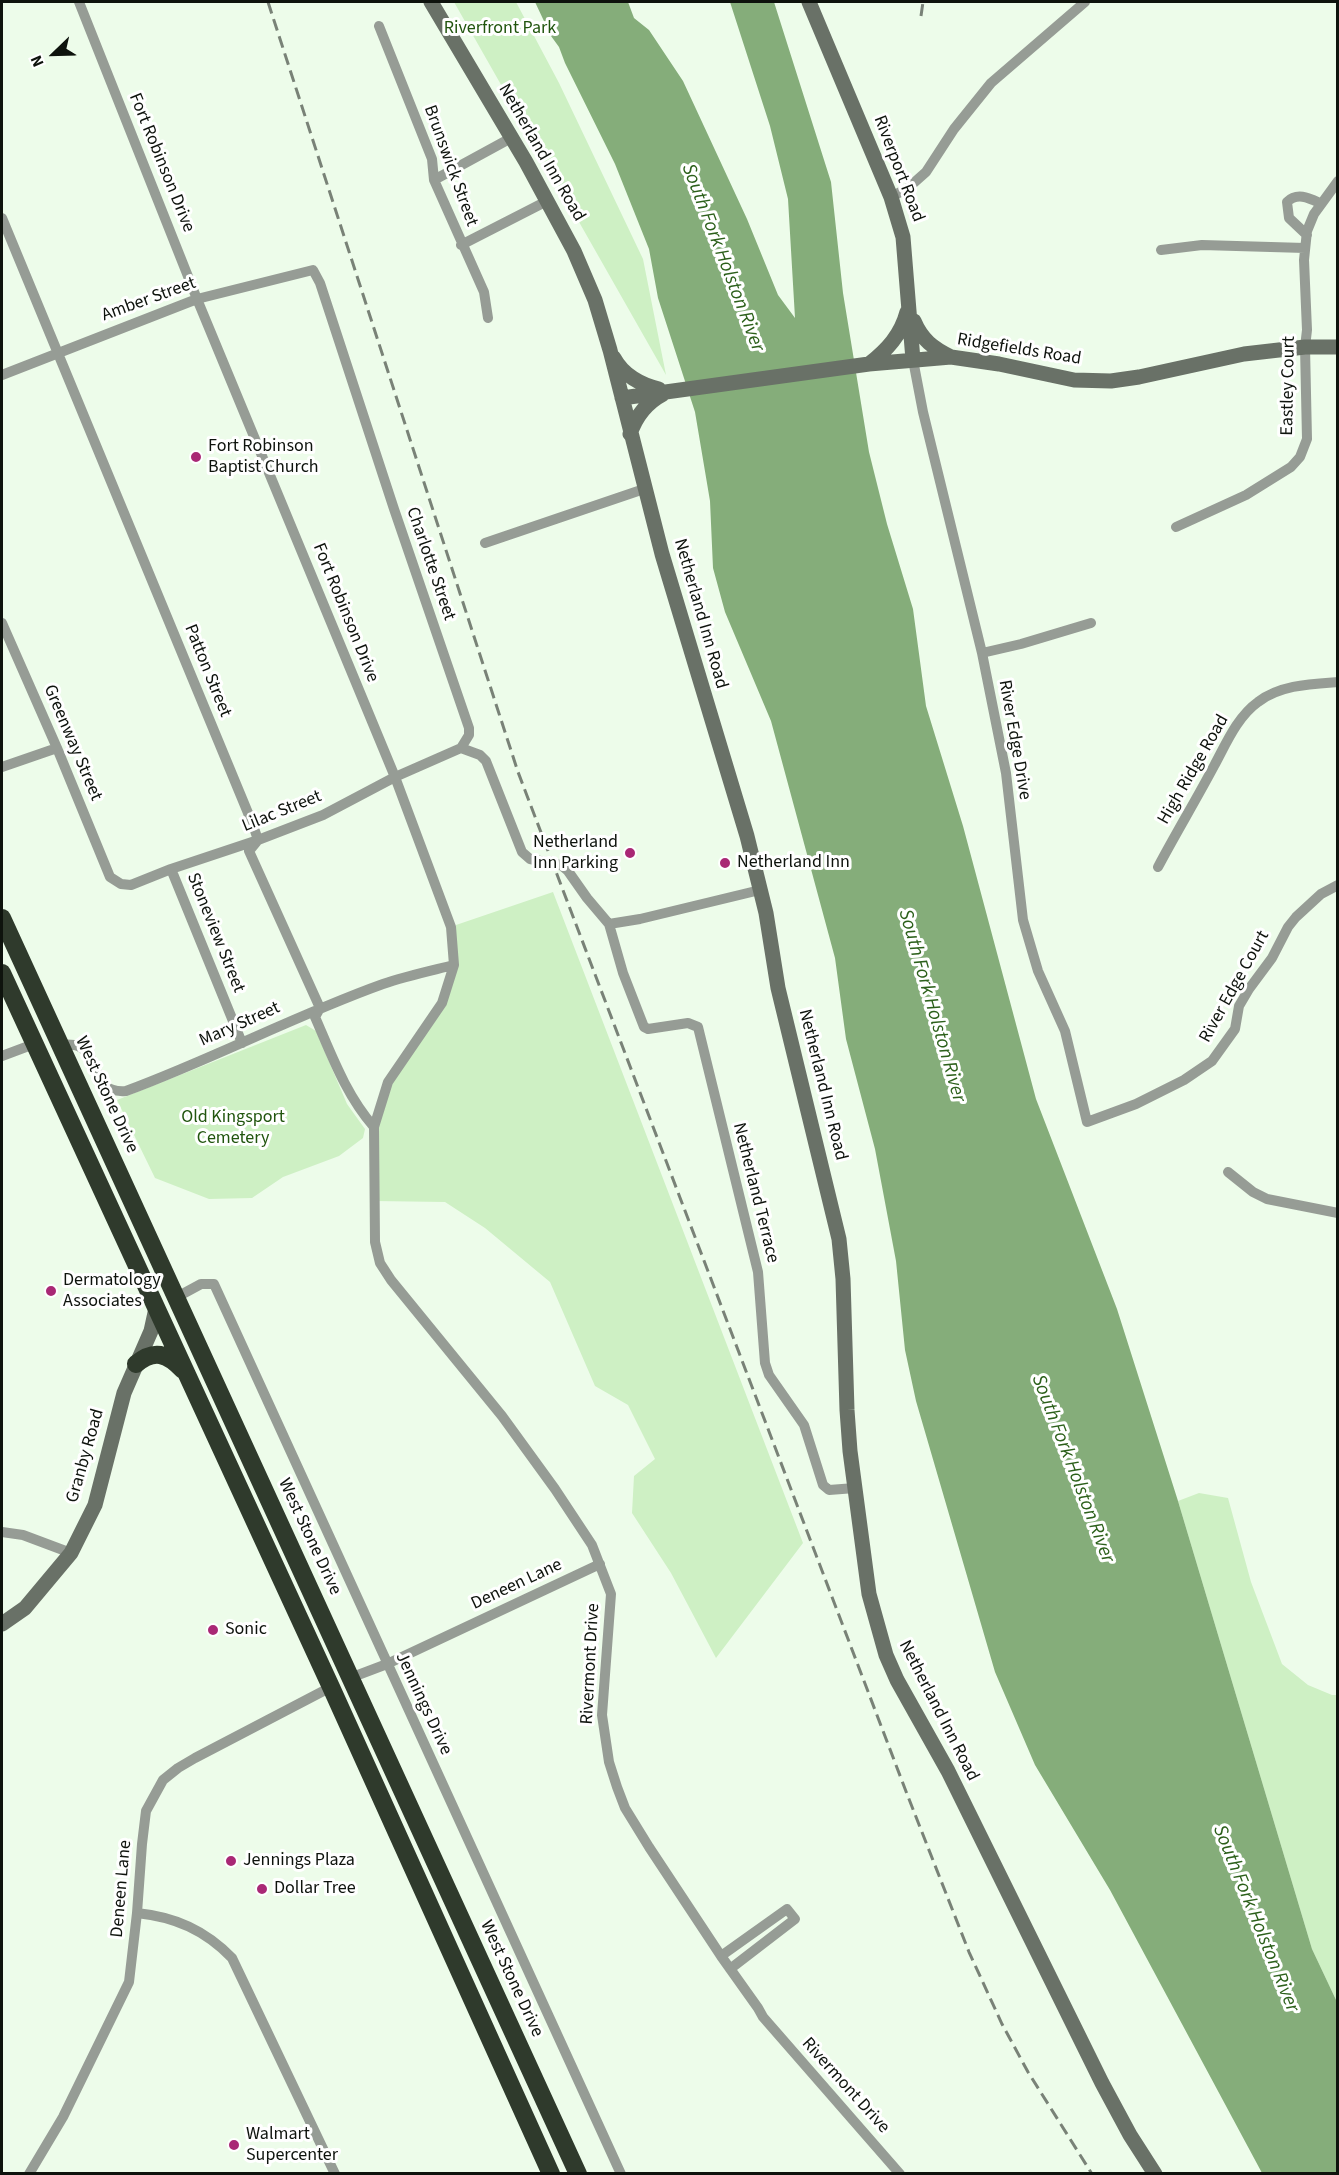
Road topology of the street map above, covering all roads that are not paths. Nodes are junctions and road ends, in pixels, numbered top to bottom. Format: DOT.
graph roads {
  1 [pos="79,2"];
  2 [pos="431,2"];
  3 [pos="808,2"];
  4 [pos="1085,2"];
  5 [pos="379,26"];
  6 [pos="511,138"];
  7 [pos="434,180"];
  8 [pos="1338,181"];
  9 [pos="891,197"];
  10 [pos="548,201"];
  11 [pos="1320,203"];
  12 [pos="2,218"];
  13 [pos="1306,235"];
  14 [pos="462,244"];
  15 [pos="1305,248"];
  16 [pos="1161,250"];
  17 [pos="313,270"];
  18 [pos="197,299"];
  19 [pos="909,301"];
  20 [pos="488,318"];
  21 [pos="1305,347"];
  22 [pos="1338,347"];
  23 [pos="610,350"];
  24 [pos="58,353"];
  25 [pos="951,357"];
  26 [pos="914,360"];
  27 [pos="868,364"];
  28 [pos="2,375"];
  29 [pos="659,392"];
  30 [pos="622,398"];
  31 [pos="630,434"];
  32 [pos="644,489"];
  33 [pos="1176,527"];
  34 [pos="485,543"];
  35 [pos="2,623"];
  36 [pos="1091,623"];
  37 [pos="982,653"];
  38 [pos="1338,682"];
  39 [pos="57,748"];
  40 [pos="461,748"];
  41 [pos="2,767"];
  42 [pos="395,777"];
  43 [pos="258,840"];
  44 [pos="1158,867"];
  45 [pos="171,869"];
  46 [pos="110,877"];
  47 [pos="1338,885"];
  48 [pos="760,890"];
  49 [pos="2,918"];
  50 [pos="609,924"];
  51 [pos="454,965"];
  52 [pos="2,973"];
  53 [pos="320,1008"];
  54 [pos="242,1043"];
  55 [pos="34,1044"];
  56 [pos="59,1044"];
  57 [pos="2,1056"];
  58 [pos="1087,1122"];
  59 [pos="374,1127"];
  60 [pos="1228,1172"];
  61 [pos="1338,1213"];
  62 [pos="375,1242"];
  63 [pos="177,1297"];
  64 [pos="156,1308"];
  65 [pos="136,1364"];
  66 [pos="186,1374"];
  67 [pos="855,1488"];
  68 [pos="2,1532"];
  69 [pos="71,1553"];
  70 [pos="600,1564"];
  71 [pos="2,1624"];
  72 [pos="387,1664"];
  73 [pos="350,1678"];
  74 [pos="331,1686"];
  75 [pos="137,1913"];
  76 [pos="721,1956"];
  77 [pos="730,1969"];
  78 [pos="29,2174"];
  79 [pos="335,2174"];
  80 [pos="551,2174"];
  81 [pos="578,2174"];
  82 [pos="621,2174"];
  83 [pos="900,2174"];
  84 [pos="1155,2174"];
  1 -- 18 [label="street, Fort Robinson Drive"];
  2 -- 6 [label="main road, Netherland Inn Road"];
  3 -- 9 [label="main road, Riverport Road"];
  4 -- 9 [label="street"];
  5 -- 7 [label="street, Brunswick Street"];
  6 -- 7 [label="street"];
  6 -- 10 [label="main road, Netherland Inn Road"];
  7 -- 14 [label="street, Brunswick Street"];
  8 -- 11 [label="street, Eastley Court"];
  9 -- 19 [label="main road, Riverport Road"];
  10 -- 14 [label="street"];
  10 -- 23 [label="main road, Netherland Inn Road"];
  11 -- 13 [label="street, Eastley Court"];
  11 -- 13 [label="street"];
  12 -- 24 [label="street, Patton Street"];
  13 -- 15 [label="street, Eastley Court"];
  14 -- 20 [label="street, Brunswick Street"];
  15 -- 16 [label="street"];
  15 -- 21 [label="street, Eastley Court"];
  17 -- 18 [label="street, Amber Street"];
  17 -- 40 [label="street, Charlotte Street"];
  18 -- 24 [label="street, Amber Street"];
  18 -- 42 [label="street, Fort Robinson Drive"];
  19 -- 25 [label="main road"];
  19 -- 26 [label="main road, Riverport Road"];
  19 -- 27 [label="main road"];
  21 -- 22 [label="main road, Ridgefields Road"];
  21 -- 25 [label="main road, Ridgefields Road"];
  21 -- 33 [label="street, Eastley Court"];
  23 -- 29 [label="main road"];
  23 -- 30 [label="main road, Netherland Inn Road"];
  24 -- 28 [label="street, Amber Street"];
  24 -- 43 [label="street, Patton Street"];
  25 -- 26 [label="main road, Ridgefields Road"];
  26 -- 27 [label="main road, Ridgefields Road"];
  26 -- 37 [label="street, River Edge Drive"];
  27 -- 29 [label="main road, Ridgefields Road"];
  29 -- 30 [label="main road, Ridgefields Road"];
  29 -- 31 [label="main road"];
  30 -- 31 [label="main road, Netherland Inn Road"];
  31 -- 32 [label="main road, Netherland Inn Road"];
  32 -- 34 [label="street"];
  32 -- 48 [label="main road, Netherland Inn Road"];
  35 -- 39 [label="street, Greenway Street"];
  36 -- 37 [label="street"];
  37 -- 58 [label="street, River Edge Drive"];
  38 -- 44 [label="street, High Ridge Road"];
  39 -- 41 [label="street"];
  39 -- 46 [label="street, Greenway Street"];
  40 -- 42 [label="street, Lilac Street"];
  40 -- 50 [label="street"];
  42 -- 43 [label="street, Lilac Street"];
  42 -- 51 [label="street, Fort Robinson Drive"];
  43 -- 45 [label="street, Lilac Street"];
  43 -- 53 [label="street, Patton Street"];
  45 -- 46 [label="street, Lilac Street"];
  45 -- 54 [label="street, Stoneview Street"];
  47 -- 58 [label="street, River Edge Court"];
  48 -- 50 [label="street"];
  48 -- 67 [label="main road, Netherland Inn Road"];
  49 -- 56 [label="highway, West Stone Drive"];
  50 -- 67 [label="street, Netherland Terrace"];
  51 -- 53 [label="street, Mary Street"];
  51 -- 59 [label="street, Fort Robinson Drive"];
  52 -- 55 [label="highway"];
  53 -- 54 [label="street, Mary Street"];
  53 -- 59 [label="street, Patton Street"];
  54 -- 56 [label="street, Mary Street"];
  55 -- 56 [label="highway"];
  55 -- 57 [label="street"];
  55 -- 64 [label="highway"];
  56 -- 63 [label="highway, West Stone Drive"];
  59 -- 62 [label="street, Fort Robinson Drive"];
  60 -- 61 [label="street"];
  62 -- 70 [label="street, Rivermont Drive"];
  63 -- 64 [label="highway"];
  63 -- 72 [label="street, Jennings Drive"];
  63 -- 73 [label="highway, West Stone Drive"];
  64 -- 65 [label="main road, Granby Road"];
  64 -- 66 [label="highway"];
  65 -- 66 [label="highway"];
  65 -- 69 [label="main road, Granby Road"];
  66 -- 74 [label="highway"];
  67 -- 84 [label="main road, Netherland Inn Road"];
  68 -- 69 [label="street"];
  69 -- 71 [label="main road, Granby Road"];
  70 -- 72 [label="street, Deneen Lane"];
  70 -- 76 [label="street, Rivermont Drive"];
  72 -- 73 [label="street, Deneen Lane"];
  72 -- 82 [label="street, Jennings Drive"];
  73 -- 74 [label="highway"];
  73 -- 81 [label="highway, West Stone Drive"];
  74 -- 75 [label="street, Deneen Lane"];
  74 -- 80 [label="highway"];
  75 -- 78 [label="street, Deneen Lane"];
  75 -- 79 [label="street"];
  76 -- 77 [label="street, Rivermont Drive"];
  76 -- 77 [label="street"];
  77 -- 83 [label="street, Rivermont Drive"];
}
